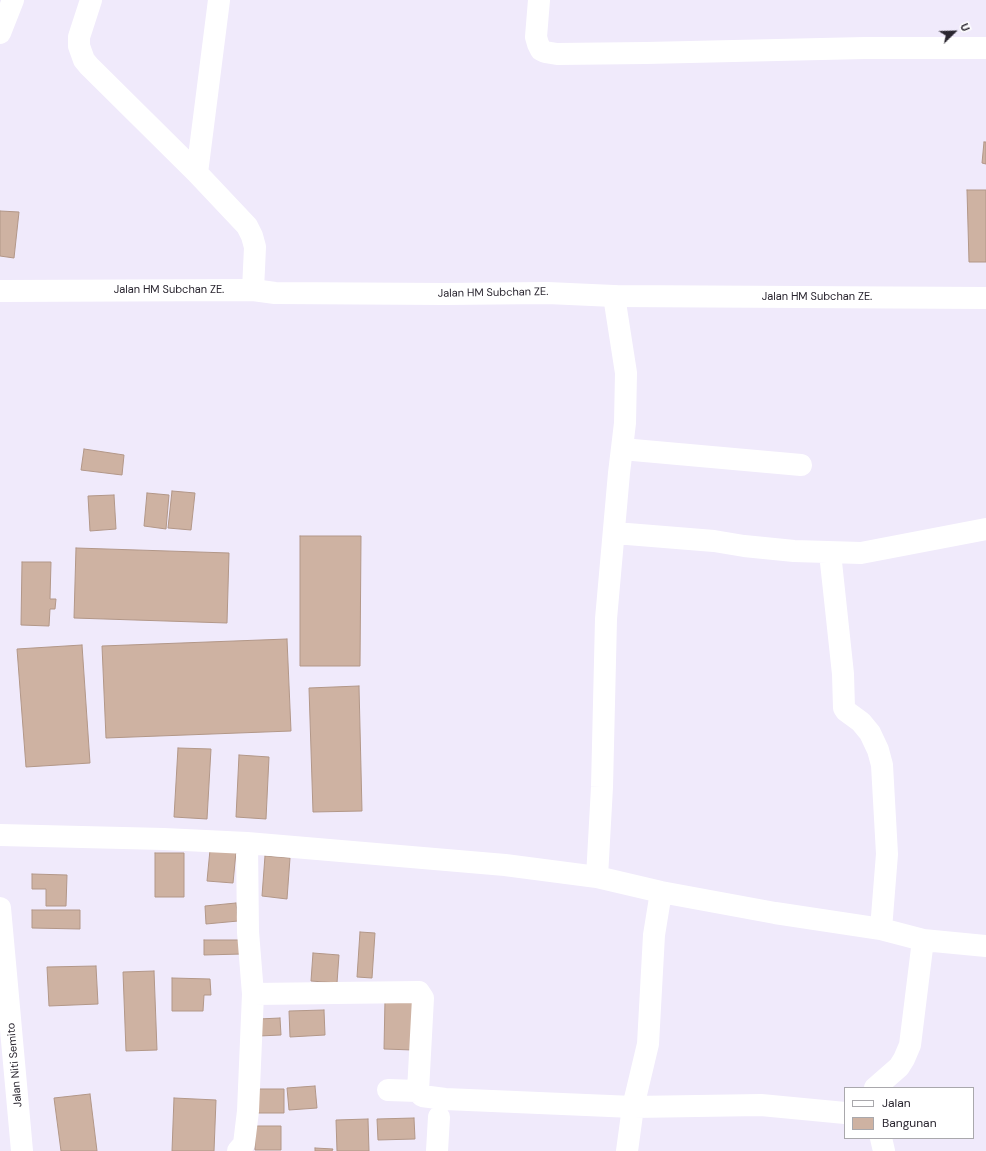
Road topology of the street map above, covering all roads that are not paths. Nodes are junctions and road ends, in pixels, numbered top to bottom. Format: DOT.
graph roads {
  1 [pos="13,0"];
  2 [pos="90,0"];
  3 [pos="219,0"];
  4 [pos="539,0"];
  5 [pos="0,34"];
  6 [pos="986,48"];
  7 [pos="197,173"];
  8 [pos="253,290"];
  9 [pos="0,291"];
  10 [pos="614,296"];
  11 [pos="986,298"];
  12 [pos="622,449"];
  13 [pos="800,465"];
  14 [pos="986,529"];
  15 [pos="615,533"];
  16 [pos="830,553"];
  17 [pos="0,836"];
  18 [pos="247,843"];
  19 [pos="597,877"];
  20 [pos="661,892"];
  21 [pos="0,908"];
  22 [pos="881,929"];
  23 [pos="924,940"];
  24 [pos="986,946"];
  25 [pos="253,994"];
  26 [pos="876,1087"];
  27 [pos="388,1090"];
  28 [pos="418,1091"];
  29 [pos="633,1107"];
  30 [pos="844,1113"];
  31 [pos="440,1117"];
  32 [pos="881,1139"];
  33 [pos="22,1151"];
  34 [pos="238,1151"];
  35 [pos="437,1151"];
  36 [pos="627,1151"];
  37 [pos="884,1151"];
  1 -- 5 [label="street"];
  2 -- 7 [label="street"];
  3 -- 7 [label="street"];
  4 -- 6 [label="street"];
  7 -- 8 [label="street"];
  8 -- 9 [label="street, Jalan HM Subchan ZE."];
  8 -- 10 [label="street, Jalan HM Subchan ZE."];
  10 -- 11 [label="street, Jalan HM Subchan ZE."];
  10 -- 12 [label="street"];
  12 -- 13 [label="street"];
  12 -- 15 [label="street"];
  14 -- 16 [label="street"];
  15 -- 16 [label="street"];
  15 -- 19 [label="street"];
  16 -- 22 [label="street"];
  17 -- 18 [label="street"];
  18 -- 19 [label="street"];
  18 -- 25 [label="street"];
  19 -- 20 [label="street"];
  20 -- 22 [label="street"];
  20 -- 29 [label="street"];
  21 -- 33 [label="street, Jalan Niti Semito"];
  22 -- 23 [label="street"];
  23 -- 24 [label="street"];
  23 -- 26 [label="street"];
  25 -- 28 [label="street"];
  25 -- 34 [label="street"];
  27 -- 28 [label="street"];
  28 -- 29 [label="street"];
  29 -- 30 [label="street"];
  29 -- 36 [label="street"];
  31 -- 35 [label="street"];
  32 -- 37 [label="street"];
}
